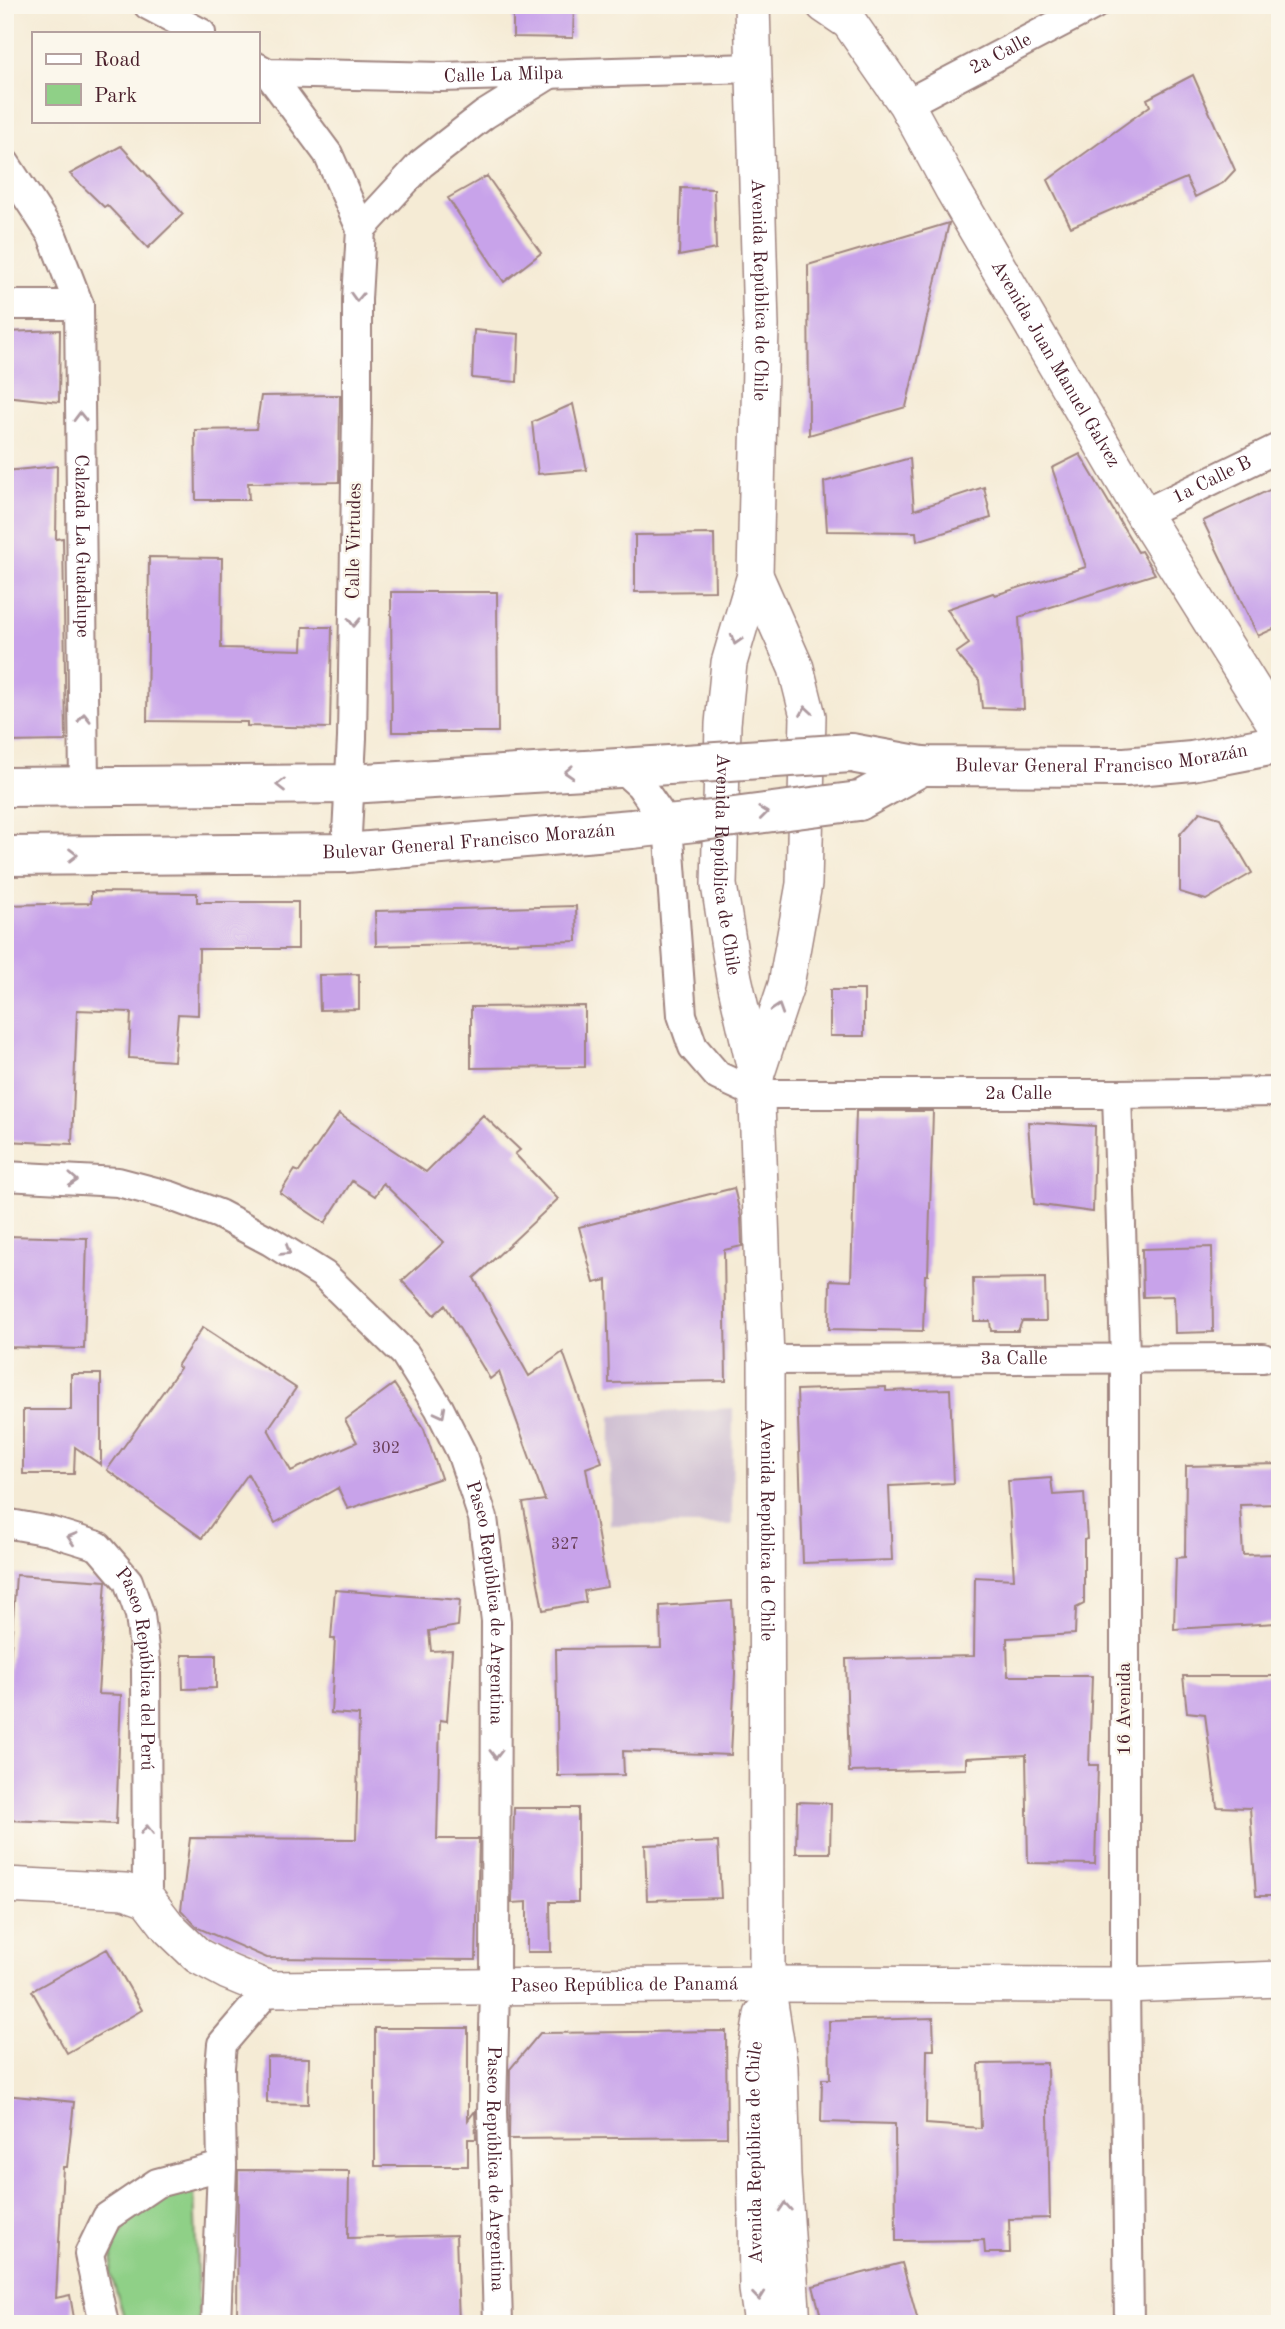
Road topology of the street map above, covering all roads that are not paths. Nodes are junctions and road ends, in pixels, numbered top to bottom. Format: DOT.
graph roads {
  1 [pos="148,5"];
  2 [pos="752,5"];
  3 [pos="824,5"];
  4 [pos="1094,5"];
  5 [pos="199,32"];
  6 [pos="753,68"];
  7 [pos="262,70"];
  8 [pos="552,72"];
  9 [pos="906,104"];
  10 [pos="5,163"];
  11 [pos="361,229"];
  12 [pos="5,305"];
  13 [pos="79,305"];
  14 [pos="1280,447"];
  15 [pos="1143,514"];
  16 [pos="755,575"];
  17 [pos="1280,732"];
  18 [pos="1280,744"];
  19 [pos="922,766"];
  20 [pos="622,769"];
  21 [pos="349,784"];
  22 [pos="5,787"];
  23 [pos="84,787"];
  24 [pos="682,823"];
  25 [pos="346,853"];
  26 [pos="5,856"];
  27 [pos="757,1084"];
  28 [pos="1280,1092"];
  29 [pos="1118,1094"];
  30 [pos="5,1176"];
  31 [pos="1125,1357"];
  32 [pos="1263,1357"];
  33 [pos="766,1360"];
  34 [pos="5,1523"];
  35 [pos="5,1885"];
  36 [pos="147,1899"];
  37 [pos="1280,1979"];
  38 [pos="767,1984"];
  39 [pos="1125,1984"];
  40 [pos="495,1988"];
  41 [pos="269,1989"];
  42 [pos="222,2166"];
  43 [pos="104,2324"];
  44 [pos="216,2324"];
  45 [pos="498,2324"];
  46 [pos="762,2324"];
  47 [pos="793,2324"];
  48 [pos="1129,2324"];
  1 -- 5 [label="street"];
  2 -- 6 [label="street, Avenida República de Chile"];
  3 -- 9 [label="street, Avenida Juan Manuel Galvez"];
  4 -- 9 [label="street, 2a Calle"];
  6 -- 8 [label="street, Calle La Milpa"];
  6 -- 16 [label="street, Avenida República de Chile"];
  7 -- 8 [label="street, Calle La Milpa"];
  7 -- 11 [label="street, Calle Virtudes"];
  8 -- 11 [label="street"];
  9 -- 15 [label="street, Avenida Juan Manuel Galvez"];
  10 -- 13 [label="street"];
  11 -- 21 [label="street, Calle Virtudes, one-way"];
  12 -- 13 [label="street"];
  23 -- 13 [label="street, Calzada La Guadalupe, one-way"];
  14 -- 15 [label="street, 1a Calle B"];
  15 -- 17 [label="street, Avenida Juan Manuel Galvez"];
  16 -- 27 [label="street, Avenida República de Chile, one-way"];
  27 -- 16 [label="street, Avenida República de Chile, one-way"];
  18 -- 19 [label="main road, Bulevar General Francisco Morazán"];
  19 -- 20 [label="main road, Bulevar General Francisco Morazán, bridge"];
  24 -- 19 [label="main road, Bulevar General Francisco Morazán, one-way, bridge"];
  20 -- 21 [label="main road, Bulevar General Francisco Morazán, one-way"];
  20 -- 24 [label="street"];
  21 -- 23 [label="main road, Bulevar General Francisco Morazán, one-way"];
  21 -- 25 [label="street, Calle Virtudes"];
  22 -- 23 [label="main road, Bulevar General Francisco Morazán"];
  24 -- 25 [label="main road, Bulevar General Francisco Morazán"];
  24 -- 27 [label="street"];
  26 -- 25 [label="main road, Bulevar General Francisco Morazán, one-way"];
  27 -- 29 [label="street, 2a Calle"];
  27 -- 33 [label="street, Avenida República de Chile"];
  28 -- 29 [label="street, 2a Calle"];
  29 -- 31 [label="street, 16 Avenida"];
  30 -- 40 [label="street, Paseo República de Argentina, one-way"];
  31 -- 32 [label="street, 3a Calle"];
  31 -- 33 [label="street, 3a Calle"];
  31 -- 39 [label="street, 16 Avenida"];
  33 -- 38 [label="street, Avenida República de Chile"];
  36 -- 34 [label="street, Paseo República del Perú, one-way"];
  35 -- 36 [label="street"];
  36 -- 41 [label="street, Paseo República de Panamá"];
  37 -- 39 [label="street, Paseo República de Panamá"];
  38 -- 39 [label="street, Paseo República de Panamá"];
  38 -- 40 [label="street, Paseo República de Panamá"];
  38 -- 46 [label="street, Avenida República de Chile, one-way"];
  47 -- 38 [label="street, Avenida República de Chile, one-way"];
  39 -- 48 [label="street, 16 Avenida"];
  40 -- 41 [label="street, Paseo República de Panamá"];
  40 -- 45 [label="street, Paseo República de Argentina"];
  41 -- 42 [label="street"];
  42 -- 43 [label="street"];
  42 -- 44 [label="street"];
}
